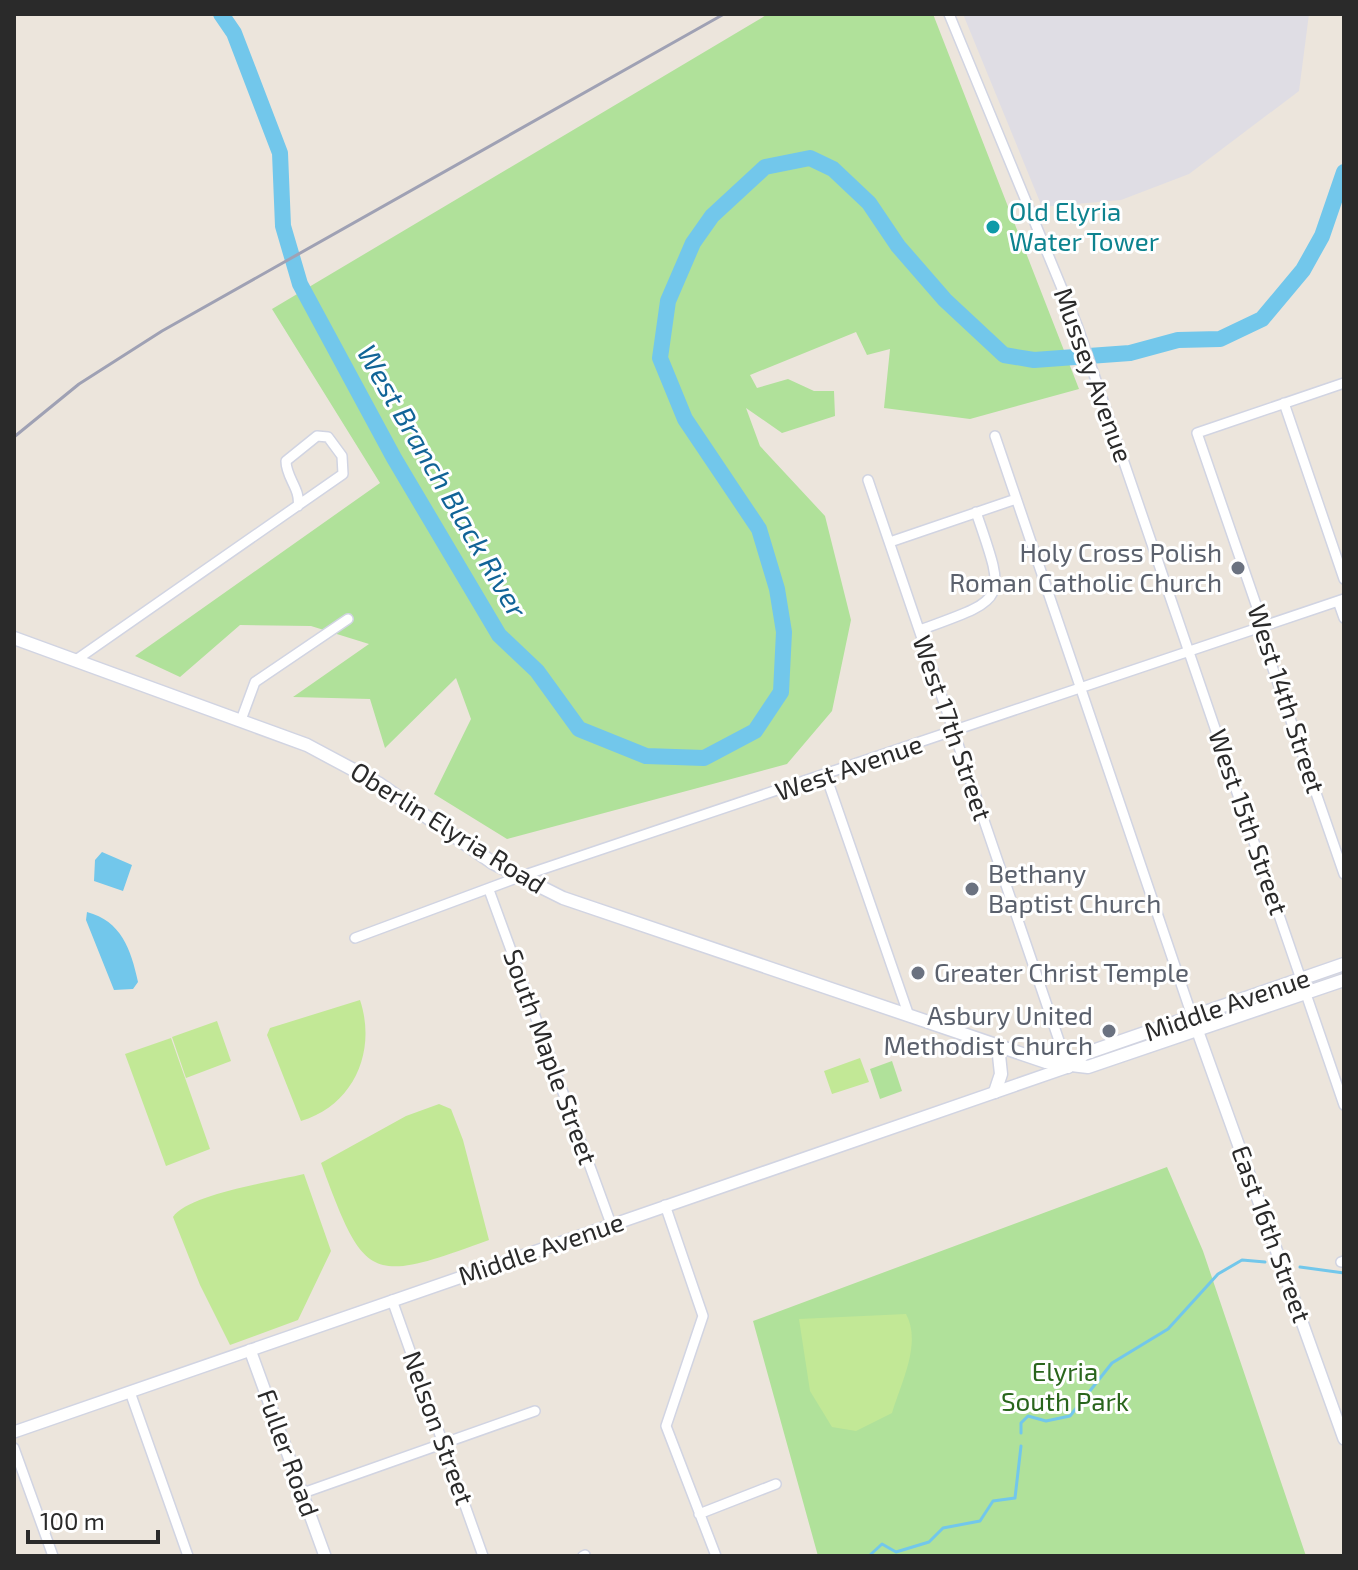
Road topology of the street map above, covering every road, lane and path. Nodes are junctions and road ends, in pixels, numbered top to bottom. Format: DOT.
graph roads {
  1 [pos="949,14"];
  2 [pos="1344,383"];
  3 [pos="1284,403"];
  4 [pos="995,436"];
  5 [pos="868,480"];
  6 [pos="1016,499"];
  7 [pos="298,506"];
  8 [pos="976,512"];
  9 [pos="890,542"];
  10 [pos="1344,579"];
  11 [pos="1341,600"];
  12 [pos="1344,618"];
  13 [pos="348,619"];
  14 [pos="1261,628"];
  15 [pos="920,630"];
  16 [pos="14,638"];
  17 [pos="1190,652"];
  18 [pos="76,660"];
  19 [pos="1082,688"];
  20 [pos="241,720"];
  21 [pos="953,732"];
  22 [pos="826,776"];
  23 [pos="1344,874"];
  24 [pos="519,877"];
  25 [pos="489,890"];
  26 [pos="355,938"];
  27 [pos="1344,964"];
  28 [pos="1301,980"];
  29 [pos="1344,980"];
  30 [pos="1306,993"];
  31 [pos="909,1016"];
  32 [pos="1195,1024"];
  33 [pos="998,1046"];
  34 [pos="1068,1067"];
  35 [pos="995,1092"];
  36 [pos="1344,1105"];
  37 [pos="665,1205"];
  38 [pos="611,1224"];
  39 [pos="392,1300"];
  40 [pos="250,1350"];
  41 [pos="130,1392"];
  42 [pos="535,1411"];
  43 [pos="14,1432"];
  44 [pos="1344,1439"];
  45 [pos="443,1443"];
  46 [pos="14,1448"];
  47 [pos="776,1484"];
  48 [pos="303,1493"];
  49 [pos="699,1514"];
  50 [pos="53,1556"];
  51 [pos="188,1556"];
  52 [pos="325,1556"];
  53 [pos="483,1556"];
  54 [pos="716,1556"];
  1 -- 17 [label="street, Mussey Avenue"];
  2 -- 3 [label="street"];
  3 -- 10 [label="street"];
  3 -- 14 [label="street, West 14th Street"];
  4 -- 6 [label="street"];
  5 -- 9 [label="street, West 17th Street"];
  6 -- 8 [label="street"];
  6 -- 19 [label="street"];
  7 -- 7 [label="street"];
  7 -- 18 [label="street"];
  8 -- 9 [label="street"];
  8 -- 15 [label="street"];
  9 -- 15 [label="street, West 17th Street"];
  11 -- 12 [label="street"];
  11 -- 14 [label="street, West Avenue"];
  13 -- 20 [label="street"];
  14 -- 17 [label="street, West Avenue"];
  14 -- 23 [label="street, West 14th Street"];
  15 -- 21 [label="street, West 17th Street"];
  16 -- 18 [label="main road, Oberlin Elyria Road"];
  17 -- 19 [label="street, West Avenue"];
  17 -- 28 [label="street, West 15th Street"];
  18 -- 20 [label="main road, Oberlin Elyria Road"];
  19 -- 21 [label="street, West Avenue"];
  19 -- 32 [label="street"];
  20 -- 24 [label="main road, Oberlin Elyria Road"];
  21 -- 22 [label="street, West Avenue"];
  21 -- 34 [label="street, West 17th Street"];
  22 -- 24 [label="street, West Avenue"];
  22 -- 31 [label="street"];
  24 -- 25 [label="street, West Avenue"];
  24 -- 31 [label="main road, Oberlin Elyria Road"];
  25 -- 26 [label="street, West Avenue"];
  25 -- 38 [label="street, South Maple Street"];
  27 -- 28 [label="main road, Middle Avenue"];
  28 -- 30 [label="street, West 15th Street"];
  28 -- 32 [label="main road, Middle Avenue"];
  29 -- 30 [label="main road, Middle Avenue"];
  30 -- 32 [label="main road, Middle Avenue"];
  30 -- 36 [label="street, West 15th Street"];
  31 -- 33 [label="main road, Oberlin Elyria Road"];
  32 -- 34 [label="main road, Middle Avenue"];
  32 -- 44 [label="street, East 16th Street"];
  33 -- 34 [label="main road, Oberlin Elyria Road"];
  33 -- 35 [label="main road"];
  34 -- 35 [label="street, Middle Avenue"];
  35 -- 37 [label="street, Middle Avenue"];
  37 -- 38 [label="street, Middle Avenue"];
  37 -- 49 [label="street"];
  38 -- 39 [label="street, Middle Avenue"];
  39 -- 40 [label="street, Middle Avenue"];
  39 -- 45 [label="street, Nelson Street"];
  40 -- 41 [label="street, Middle Avenue"];
  40 -- 48 [label="street, Fuller Road"];
  41 -- 43 [label="street, Middle Avenue"];
  41 -- 51 [label="street"];
  42 -- 45 [label="street"];
  45 -- 48 [label="street"];
  45 -- 53 [label="street, Nelson Street"];
  46 -- 50 [label="street"];
  47 -- 49 [label="street"];
  48 -- 52 [label="street, Fuller Road"];
  49 -- 54 [label="street"];
}
